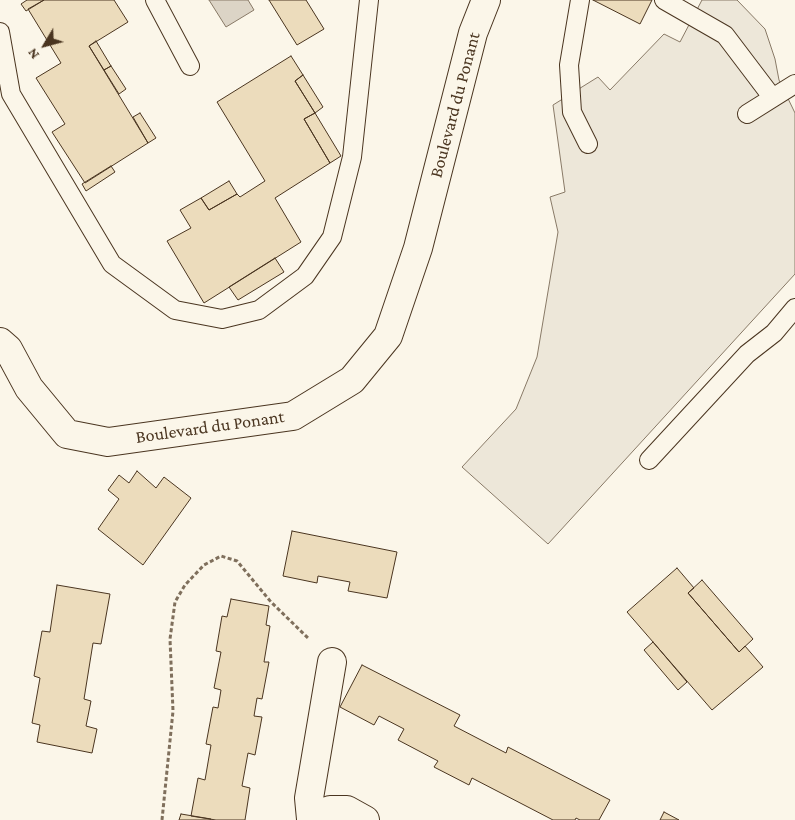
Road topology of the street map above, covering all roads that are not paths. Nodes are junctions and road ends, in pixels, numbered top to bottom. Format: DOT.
graph roads {
  1 [pos="155,0"];
  2 [pos="369,0"];
  3 [pos="486,0"];
  4 [pos="580,0"];
  5 [pos="664,0"];
  6 [pos="0,32"];
  7 [pos="190,66"];
  8 [pos="795,84"];
  9 [pos="772,97"];
  10 [pos="747,114"];
  11 [pos="588,144"];
  12 [pos="795,308"];
  13 [pos="0,342"];
  14 [pos="649,460"];
  15 [pos="332,662"];
  16 [pos="311,820"];
  17 [pos="365,820"];
  1 -- 7 [label="lane"];
  2 -- 6 [label="lane"];
  3 -- 13 [label="street, Boulevard du Ponant"];
  4 -- 11 [label="lane"];
  5 -- 9 [label="lane"];
  8 -- 9 [label="lane"];
  9 -- 10 [label="lane"];
  12 -- 14 [label="lane"];
  15 -- 16 [label="street"];
  16 -- 17 [label="street"];
}
